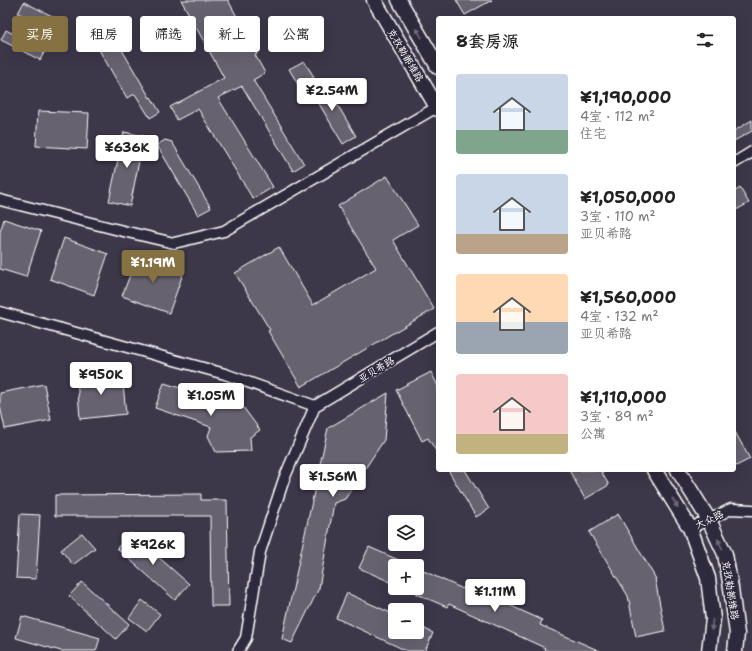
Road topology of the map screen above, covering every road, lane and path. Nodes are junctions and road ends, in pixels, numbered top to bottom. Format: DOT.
graph roads {
  1 [pos="374,0"];
  2 [pos="399,0"];
  3 [pos="436,64"];
  4 [pos="436,106"];
  5 [pos="436,109"];
  6 [pos="752,152"];
  7 [pos="736,162"];
  8 [pos="0,200"];
  9 [pos="0,312"];
  10 [pos="436,333"];
  11 [pos="315,406"];
  12 [pos="655,472"];
  13 [pos="679,472"];
  14 [pos="752,510"];
  15 [pos="709,520"];
  16 [pos="690,528"];
  17 [pos="238,651"];
  18 [pos="709,651"];
  19 [pos="735,651"];
  1 -- 4 [label="main road, 克孜勒都维路"];
  3 -- 2 [label="main road, one-way"];
  5 -- 8 [label="street"];
  6 -- 7 [label="street"];
  9 -- 11 [label="street"];
  10 -- 11 [label="street, 亚贝希路"];
  11 -- 17 [label="street"];
  12 -- 16 [label="main road, 克孜勒都维路, one-way"];
  13 -- 15 [label="main road, 克孜勒都维路"];
  14 -- 15 [label="street, 大众路"];
  15 -- 16 [label="street, 大众路"];
  19 -- 15 [label="main road, 克孜勒都维路, one-way"];
  16 -- 18 [label="main road, 克孜勒都维路, one-way"];
}
